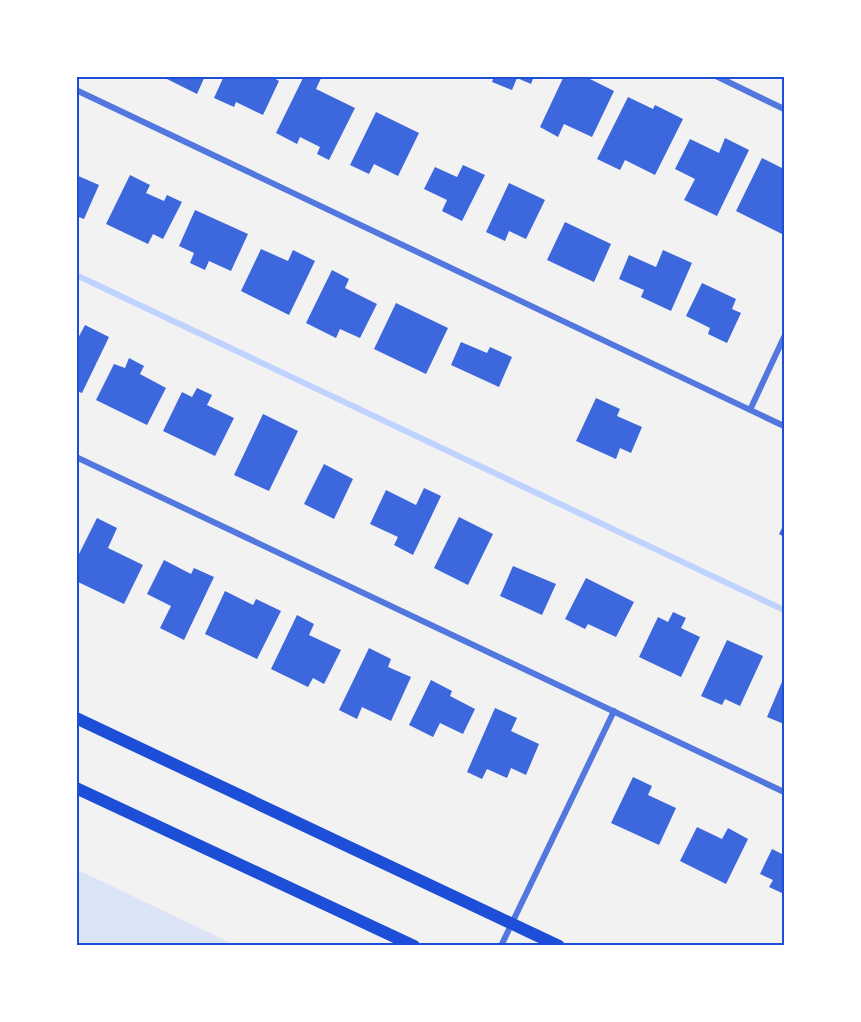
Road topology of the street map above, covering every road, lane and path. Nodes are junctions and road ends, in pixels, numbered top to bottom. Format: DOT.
graph roads {
  1 [pos="716,76"];
  2 [pos="76,90"];
  3 [pos="784,109"];
  4 [pos="784,337"];
  5 [pos="750,410"];
  6 [pos="784,426"];
  7 [pos="76,457"];
  8 [pos="614,711"];
  9 [pos="76,718"];
  10 [pos="76,788"];
  11 [pos="784,792"];
  12 [pos="512,923"];
  13 [pos="414,945"];
  14 [pos="501,945"];
  15 [pos="559,945"];
  1 -- 3 [label="street"];
  2 -- 5 [label="street"];
  4 -- 5 [label="street"];
  5 -- 6 [label="street"];
  7 -- 8 [label="street"];
  8 -- 11 [label="street"];
  8 -- 12 [label="street"];
  9 -- 12 [label="main road"];
  10 -- 13 [label="main road"];
  12 -- 14 [label="street"];
  12 -- 15 [label="main road"];
}
